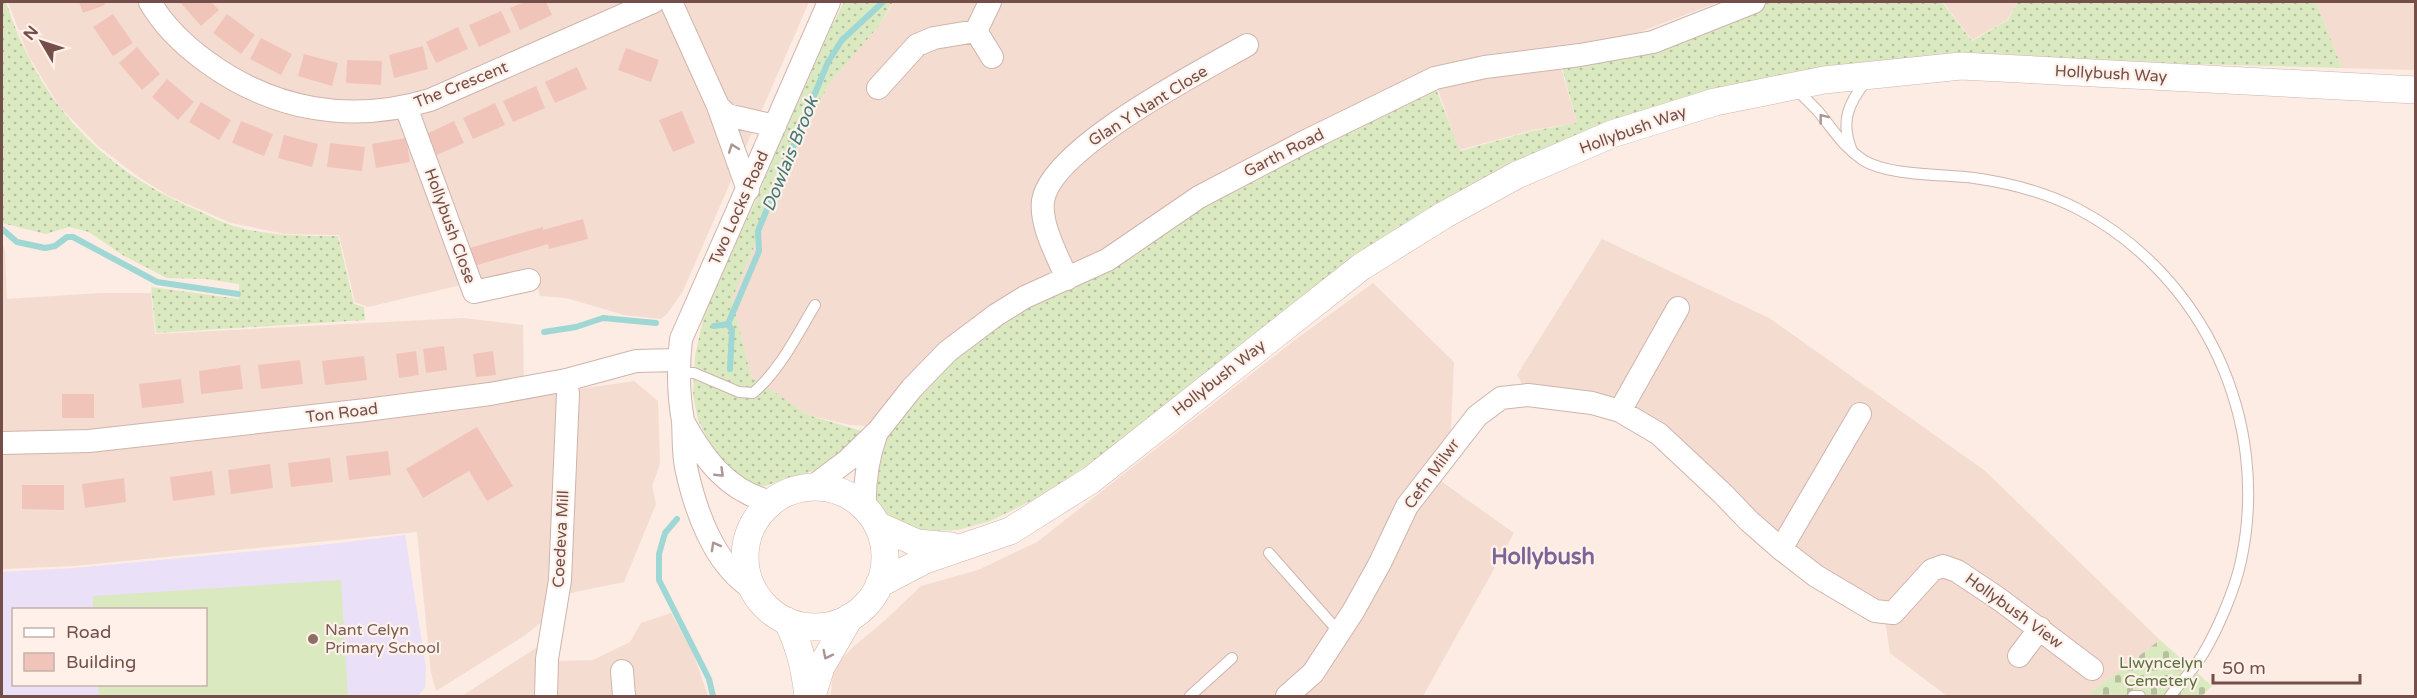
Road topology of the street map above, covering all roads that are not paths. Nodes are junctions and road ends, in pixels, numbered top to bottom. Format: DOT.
graph roads {
  1 [pos="150,2"];
  2 [pos="653,2"];
  3 [pos="671,2"];
  4 [pos="829,2"];
  5 [pos="990,2"];
  6 [pos="1754,2"];
  7 [pos="976,31"];
  8 [pos="1247,45"];
  9 [pos="992,57"];
  10 [pos="1873,75"];
  11 [pos="1793,86"];
  12 [pos="878,88"];
  13 [pos="2415,90"];
  14 [pos="718,106"];
  15 [pos="406,107"];
  16 [pos="775,126"];
  17 [pos="1852,151"];
  18 [pos="748,190"];
  19 [pos="1067,279"];
  20 [pos="529,280"];
  21 [pos="815,305"];
  22 [pos="1678,308"];
  23 [pos="678,367"];
  24 [pos="566,380"];
  25 [pos="1620,411"];
  26 [pos="1860,414"];
  27 [pos="683,421"];
  28 [pos="878,431"];
  29 [pos="2,442"];
  30 [pos="813,487"];
  31 [pos="772,502"];
  32 [pos="871,517"];
  33 [pos="968,547"];
  34 [pos="1781,549"];
  35 [pos="1269,553"];
  36 [pos="879,584"];
  37 [pos="753,589"];
  38 [pos="1908,599"];
  39 [pos="850,618"];
  40 [pos="787,621"];
  41 [pos="2040,628"];
  42 [pos="1339,632"];
  43 [pos="2019,656"];
  44 [pos="1232,658"];
  45 [pos="2092,669"];
  46 [pos="622,671"];
  47 [pos="1289,695"];
  48 [pos="546,696"];
  49 [pos="624,696"];
  50 [pos="810,696"];
  51 [pos="1190,696"];
  52 [pos="2133,696"];
  53 [pos="2140,696"];
  54 [pos="2170,696"];
  1 -- 15 [label="street, The Crescent"];
  2 -- 15 [label="street, The Crescent"];
  3 -- 14 [label="street"];
  4 -- 16 [label="street, Two Locks Road"];
  5 -- 7 [label="street"];
  6 -- 19 [label="street, Garth Road"];
  7 -- 9 [label="street"];
  7 -- 12 [label="street"];
  8 -- 19 [label="street, Glan Y Nant Close"];
  10 -- 11 [label="street, Hollybush Way"];
  10 -- 13 [label="street, Hollybush Way"];
  10 -- 17 [label="lane"];
  17 -- 11 [label="lane, one-way"];
  11 -- 33 [label="street, Hollybush Way"];
  14 -- 16 [label="street"];
  18 -- 14 [label="street, one-way"];
  15 -- 20 [label="street, Hollybush Close"];
  16 -- 18 [label="street, Two Locks Road"];
  17 -- 54 [label="lane"];
  18 -- 23 [label="street, Two Locks Road"];
  19 -- 28 [label="street, Garth Road"];
  21 -- 23 [label="lane"];
  22 -- 25 [label="street"];
  23 -- 24 [label="street, Ton Road"];
  23 -- 27 [label="street, Two Locks Road"];
  24 -- 29 [label="street, Ton Road"];
  24 -- 48 [label="street, Coedeva Mill"];
  25 -- 34 [label="street, Cefn Milwr"];
  25 -- 42 [label="street, Cefn Milwr"];
  26 -- 34 [label="street"];
  27 -- 31 [label="street, Two Locks Road, one-way"];
  37 -- 27 [label="street, Two Locks Road, one-way"];
  28 -- 30 [label="street, Garth Road"];
  28 -- 32 [label="street, Garth Road"];
  30 -- 31 [label="street, Hollybush Way"];
  30 -- 32 [label="street, Hollybush Way"];
  31 -- 37 [label="street, Hollybush Way"];
  32 -- 33 [label="street, Hollybush Way"];
  32 -- 36 [label="street, Hollybush Way"];
  33 -- 36 [label="street, Hollybush Way"];
  34 -- 38 [label="street, Cefn Milwr"];
  35 -- 42 [label="lane"];
  36 -- 39 [label="street, Hollybush Way"];
  37 -- 40 [label="street, Hollybush Way"];
  38 -- 41 [label="street, Hollybush View"];
  39 -- 40 [label="street, Hollybush Way"];
  39 -- 50 [label="street, Hollybush Way, one-way"];
  40 -- 50 [label="street, Hollybush Way"];
  41 -- 43 [label="street"];
  41 -- 45 [label="street, Hollybush View"];
  42 -- 47 [label="street, Cefn Milwr"];
  44 -- 51 [label="lane"];
  46 -- 49 [label="street"];
  52 -- 53 [label="lane"];
}
